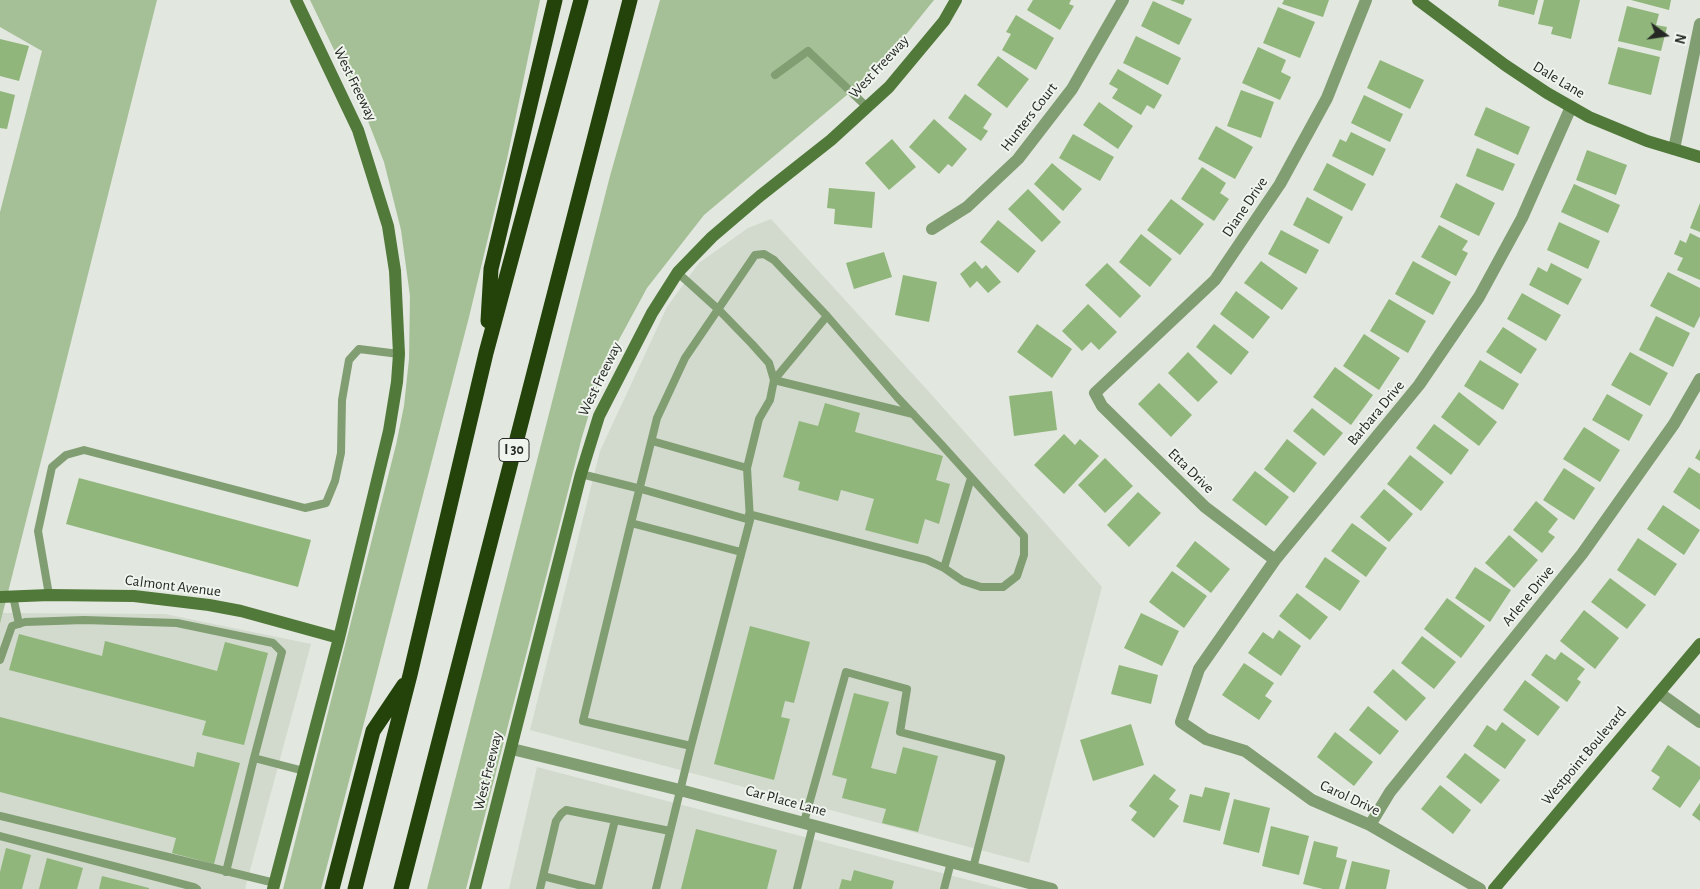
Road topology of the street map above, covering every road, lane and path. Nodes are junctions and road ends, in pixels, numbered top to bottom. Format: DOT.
graph roads {
  1 [pos="296,0"];
  2 [pos="555,0"];
  3 [pos="581,0"];
  4 [pos="630,0"];
  5 [pos="636,0"];
  6 [pos="956,0"];
  7 [pos="1123,0"];
  8 [pos="1366,0"];
  9 [pos="1418,0"];
  10 [pos="1700,24"];
  11 [pos="624,25"];
  12 [pos="775,75"];
  13 [pos="867,107"];
  14 [pos="1571,107"];
  15 [pos="1674,149"];
  16 [pos="1700,157"];
  17 [pos="932,229"];
  18 [pos="678,273"];
  19 [pos="719,310"];
  20 [pos="827,316"];
  21 [pos="486,353"];
  22 [pos="399,354"];
  23 [pos="1700,379"];
  24 [pos="774,380"];
  25 [pos="1095,393"];
  26 [pos="913,414"];
  27 [pos="652,441"];
  28 [pos="747,468"];
  29 [pos="581,474"];
  30 [pos="972,478"];
  31 [pos="641,489"];
  32 [pos="750,517"];
  33 [pos="631,523"];
  34 [pos="741,552"];
  35 [pos="1275,560"];
  36 [pos="944,568"];
  37 [pos="50,595"];
  38 [pos="13,596"];
  39 [pos="0,597"];
  40 [pos="19,624"];
  41 [pos="339,638"];
  42 [pos="1700,644"];
  43 [pos="0,660"];
  44 [pos="410,675"];
  45 [pos="1659,693"];
  46 [pos="1181,722"];
  47 [pos="1700,722"];
  48 [pos="691,746"];
  49 [pos="512,749"];
  50 [pos="254,758"];
  51 [pos="304,771"];
  52 [pos="680,790"];
  53 [pos="0,816"];
  54 [pos="615,820"];
  55 [pos="809,824"];
  56 [pos="1370,825"];
  57 [pos="670,831"];
  58 [pos="0,836"];
  59 [pos="951,862"];
  60 [pos="973,868"];
  61 [pos="226,872"];
  62 [pos="543,876"];
  63 [pos="406,882"];
  64 [pos="274,886"];
  65 [pos="194,888"];
  66 [pos="332,889"];
  67 [pos="355,889"];
  68 [pos="401,889"];
  69 [pos="475,889"];
  70 [pos="540,889"];
  71 [pos="594,889"];
  72 [pos="598,889"];
  73 [pos="656,889"];
  74 [pos="797,889"];
  75 [pos="944,889"];
  76 [pos="1052,889"];
  77 [pos="1480,889"];
  78 [pos="1494,889"];
  1 -- 22 [label="main road, West Freeway"];
  2 -- 21 [label="highway"];
  3 -- 21 [label="highway"];
  4 -- 11 [label="highway, I 30"];
  5 -- 11 [label="highway"];
  6 -- 13 [label="main road, West Freeway"];
  7 -- 17 [label="street, Hunters Court"];
  8 -- 25 [label="street, Diane Drive"];
  9 -- 14 [label="main road, Dale Lane"];
  10 -- 15 [label="street"];
  11 -- 63 [label="highway, I 30"];
  12 -- 13 [label="lane"];
  13 -- 18 [label="main road, West Freeway"];
  14 -- 15 [label="main road, Dale Lane"];
  14 -- 35 [label="street, Barbara Drive"];
  15 -- 16 [label="main road, Dale Lane"];
  18 -- 19 [label="lane"];
  18 -- 29 [label="main road, West Freeway"];
  19 -- 20 [label="lane"];
  19 -- 24 [label="lane"];
  19 -- 27 [label="lane"];
  20 -- 24 [label="lane"];
  20 -- 26 [label="lane"];
  21 -- 44 [label="highway"];
  22 -- 37 [label="lane"];
  22 -- 41 [label="main road, West Freeway"];
  23 -- 56 [label="street, Arlene Drive"];
  24 -- 26 [label="lane"];
  24 -- 28 [label="lane"];
  25 -- 35 [label="street, Etta Drive"];
  26 -- 30 [label="lane"];
  27 -- 28 [label="lane"];
  27 -- 31 [label="lane"];
  28 -- 32 [label="lane"];
  29 -- 31 [label="lane"];
  29 -- 49 [label="main road, West Freeway"];
  30 -- 36 [label="lane"];
  30 -- 36 [label="lane"];
  31 -- 32 [label="lane"];
  31 -- 33 [label="lane"];
  32 -- 34 [label="lane"];
  32 -- 36 [label="lane"];
  33 -- 34 [label="lane"];
  33 -- 48 [label="lane"];
  34 -- 48 [label="lane"];
  35 -- 46 [label="street, Barbara Drive"];
  37 -- 38 [label="main road, Calmont Avenue"];
  37 -- 41 [label="main road, Calmont Avenue"];
  38 -- 39 [label="main road, Calmont Avenue"];
  38 -- 40 [label="lane"];
  40 -- 43 [label="lane"];
  40 -- 50 [label="lane"];
  41 -- 51 [label="main road, West Freeway"];
  42 -- 45 [label="main road, Westpoint Boulevard"];
  44 -- 66 [label="highway"];
  44 -- 67 [label="highway"];
  45 -- 47 [label="street"];
  45 -- 78 [label="main road, Westpoint Boulevard"];
  46 -- 56 [label="street, Carol Drive"];
  48 -- 52 [label="lane"];
  49 -- 52 [label="street, Car Place Lane"];
  49 -- 69 [label="main road, West Freeway"];
  50 -- 51 [label="lane"];
  50 -- 61 [label="lane"];
  51 -- 64 [label="main road, West Freeway"];
  52 -- 55 [label="street, Car Place Lane"];
  52 -- 57 [label="lane"];
  53 -- 61 [label="lane"];
  54 -- 57 [label="lane"];
  54 -- 62 [label="lane"];
  54 -- 72 [label="lane"];
  55 -- 59 [label="street, Car Place Lane"];
  55 -- 60 [label="lane"];
  55 -- 74 [label="lane"];
  56 -- 77 [label="street, Carol Drive"];
  57 -- 73 [label="lane"];
  58 -- 65 [label="lane"];
  59 -- 60 [label="street, Car Place Lane"];
  59 -- 75 [label="lane"];
  60 -- 76 [label="street, Car Place Lane"];
  61 -- 64 [label="lane"];
  62 -- 70 [label="lane"];
  62 -- 71 [label="lane"];
  63 -- 68 [label="highway, I 30"];
}
